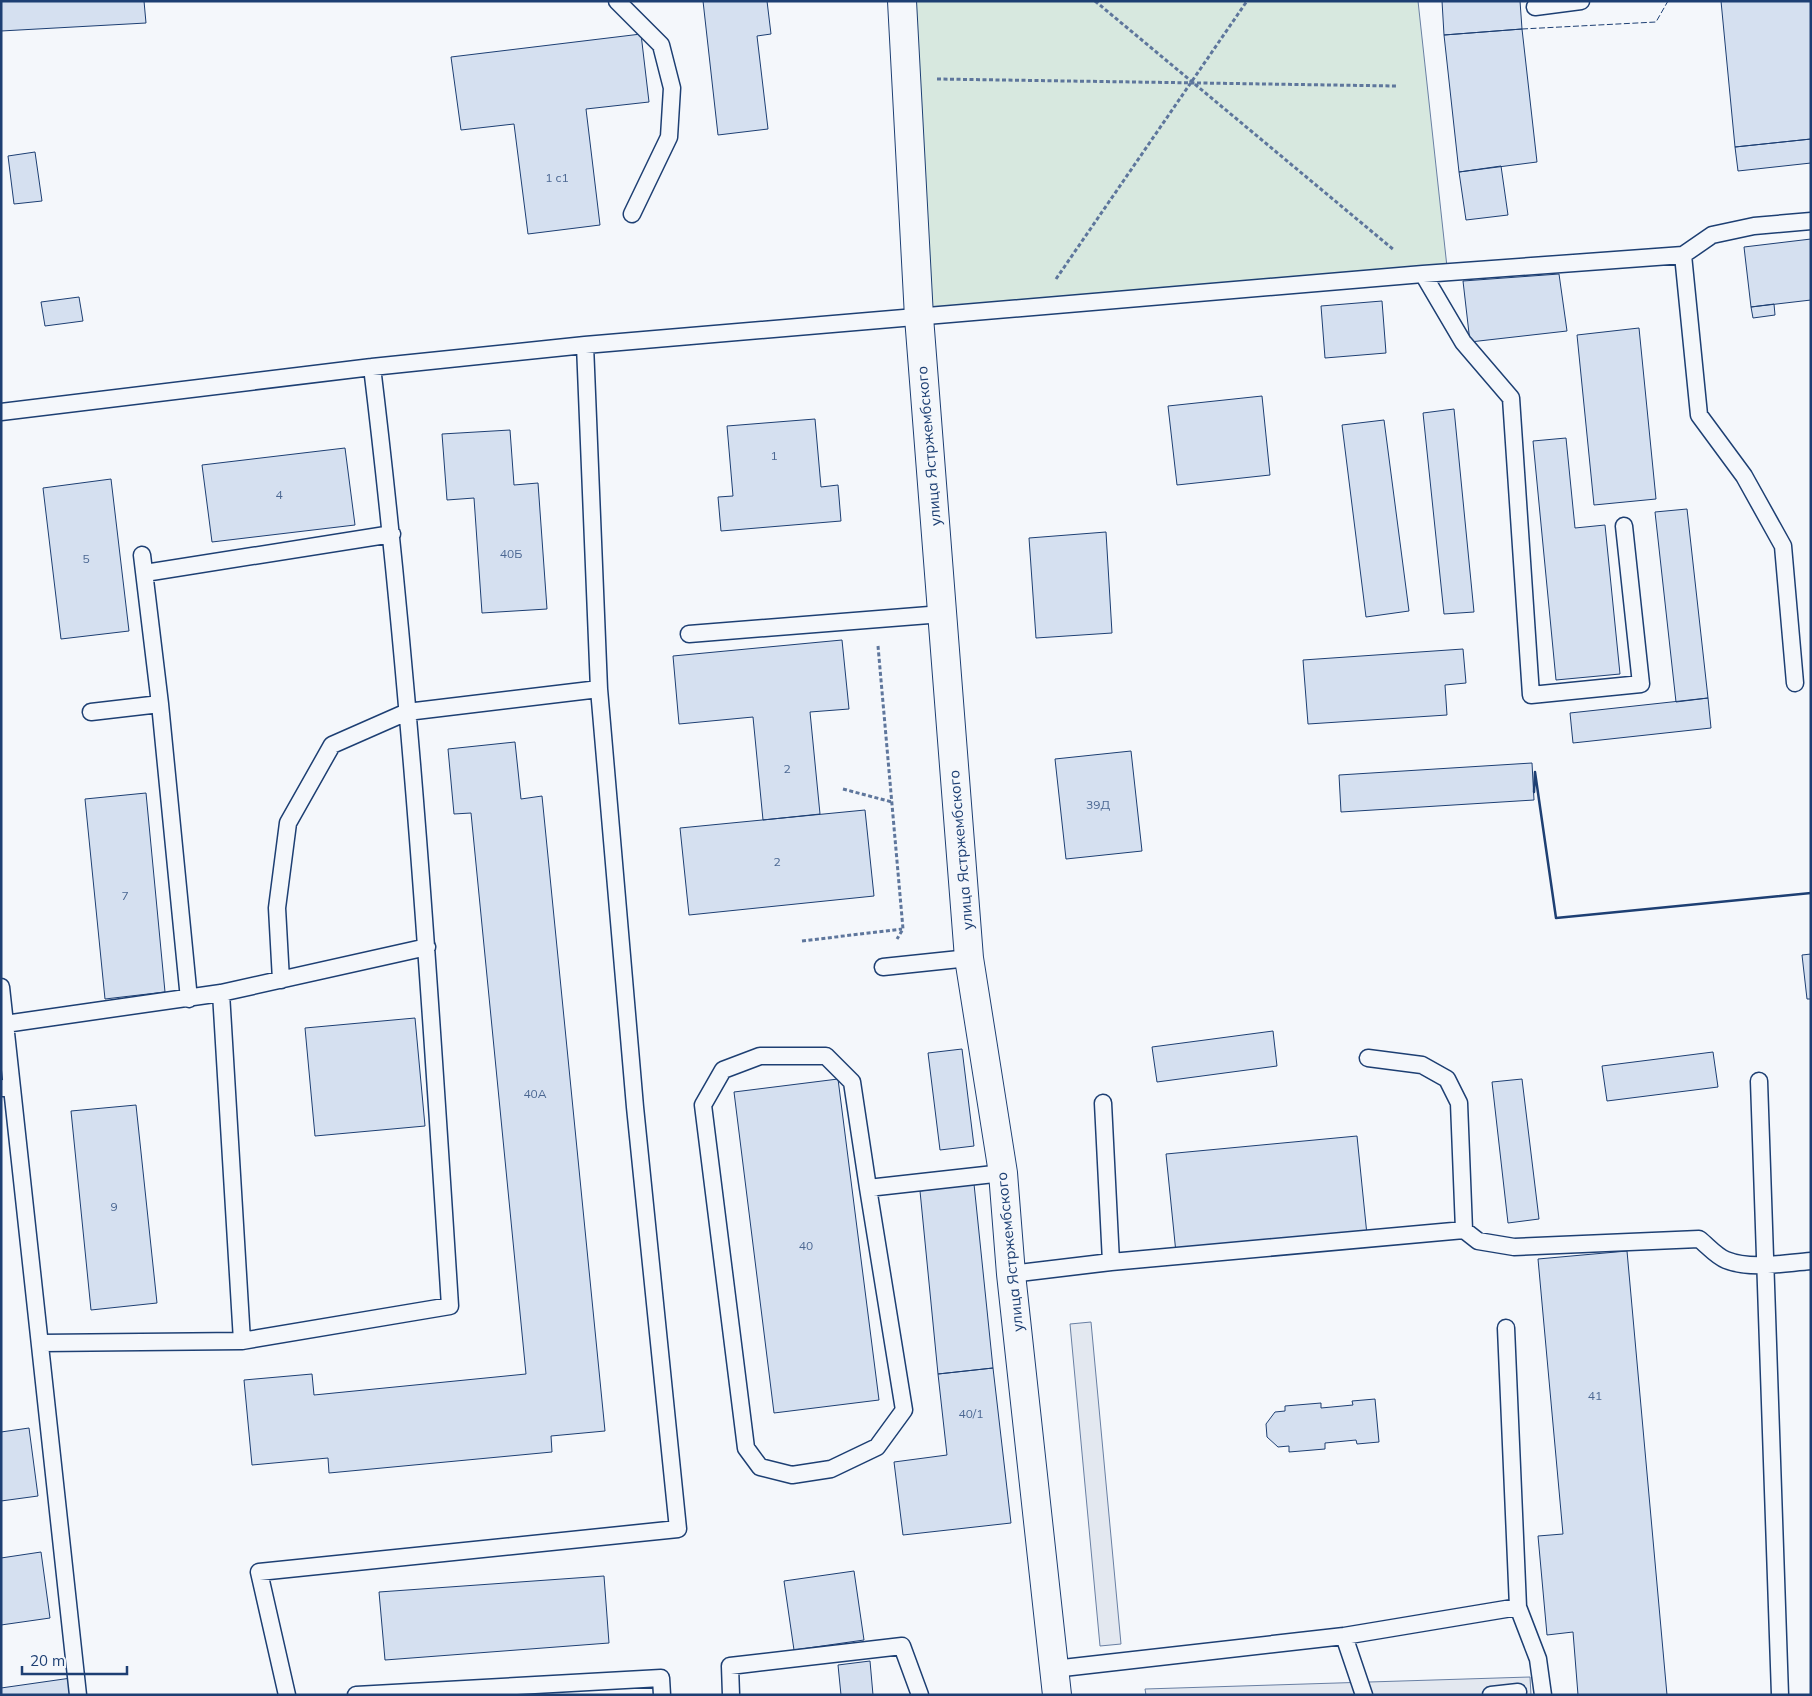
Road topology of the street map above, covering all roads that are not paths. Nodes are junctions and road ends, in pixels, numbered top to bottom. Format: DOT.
graph roads {
  1 [pos="617,1"];
  2 [pos="902,1"];
  3 [pos="1581,1"];
  4 [pos="1535,7"];
  5 [pos="632,214"];
  6 [pos="1811,221"];
  7 [pos="1683,255"];
  8 [pos="1423,274"];
  9 [pos="919,317"];
  10 [pos="585,345"];
  11 [pos="372,367"];
  12 [pos="1,412"];
  13 [pos="1624,526"];
  14 [pos="392,534"];
  15 [pos="142,556"];
  16 [pos="145,573"];
  17 [pos="942,614"];
  18 [pos="689,634"];
  19 [pos="1795,683"];
  20 [pos="599,689"];
  21 [pos="160,704"];
  22 [pos="91,712"];
  23 [pos="407,712"];
  24 [pos="427,947"];
  25 [pos="970,958"];
  26 [pos="883,967"];
  27 [pos="281,980"];
  28 [pos="1,987"];
  29 [pos="222,993"];
  30 [pos="189,998"];
  31 [pos="5,1024"];
  32 [pos="1368,1058"];
  33 [pos="1759,1080"];
  34 [pos="7,1088"];
  35 [pos="1103,1103"];
  36 [pos="1003,1173"];
  37 [pos="868,1188"];
  38 [pos="1464,1230"];
  39 [pos="1811,1261"];
  40 [pos="1111,1262"];
  41 [pos="1766,1264"];
  42 [pos="1012,1274"];
  43 [pos="1506,1328"];
  44 [pos="242,1341"];
  45 [pos="40,1343"];
  46 [pos="1518,1608"];
  47 [pos="1344,1636"];
  48 [pos="1055,1682"];
  49 [pos="539,1690"];
  50 [pos="1518,1692"];
  51 [pos="78,1695"];
  52 [pos="287,1695"];
  53 [pos="356,1695"];
  54 [pos="662,1695"];
  55 [pos="731,1695"];
  56 [pos="920,1695"];
  57 [pos="1364,1695"];
  58 [pos="1491,1695"];
  59 [pos="1543,1695"];
  60 [pos="1780,1695"];
  1 -- 5 [label="lane"];
  2 -- 9 [label="main road, улица Ястржембского"];
  3 -- 4 [label="lane"];
  6 -- 7 [label="lane"];
  7 -- 8 [label="lane"];
  7 -- 19 [label="lane"];
  8 -- 9 [label="lane"];
  8 -- 13 [label="lane"];
  9 -- 10 [label="lane"];
  9 -- 17 [label="main road, улица Ястржембского"];
  10 -- 11 [label="lane"];
  10 -- 20 [label="lane"];
  11 -- 12 [label="lane"];
  11 -- 14 [label="lane"];
  14 -- 16 [label="lane"];
  14 -- 23 [label="lane"];
  15 -- 16 [label="lane"];
  16 -- 21 [label="lane"];
  17 -- 18 [label="lane"];
  17 -- 25 [label="main road, улица Ястржембского"];
  20 -- 23 [label="lane"];
  20 -- 52 [label="lane"];
  21 -- 22 [label="lane"];
  21 -- 30 [label="lane"];
  23 -- 24 [label="lane"];
  23 -- 27 [label="lane"];
  24 -- 27 [label="lane"];
  24 -- 44 [label="lane"];
  25 -- 26 [label="lane"];
  25 -- 36 [label="main road, улица Ястржембского"];
  27 -- 29 [label="lane"];
  28 -- 31 [label="lane"];
  29 -- 30 [label="lane"];
  29 -- 44 [label="lane"];
  30 -- 31 [label="lane"];
  31 -- 34 [label="lane"];
  32 -- 38 [label="lane"];
  33 -- 41 [label="lane"];
  34 -- 45 [label="lane"];
  35 -- 40 [label="lane"];
  36 -- 37 [label="lane"];
  36 -- 42 [label="main road, улица Ястржембского"];
  37 -- 37 [label="lane"];
  38 -- 40 [label="lane"];
  38 -- 41 [label="lane"];
  39 -- 41 [label="lane"];
  40 -- 42 [label="lane"];
  41 -- 60 [label="lane"];
  42 -- 48 [label="main road, улица Ястржембского"];
  43 -- 46 [label="lane"];
  44 -- 45 [label="lane"];
  45 -- 51 [label="lane"];
  46 -- 47 [label="lane"];
  46 -- 59 [label="lane"];
  47 -- 48 [label="lane"];
  47 -- 57 [label="lane"];
  49 -- 53 [label="lane"];
  49 -- 54 [label="lane"];
  50 -- 58 [label="lane"];
  55 -- 56 [label="lane"];
}
